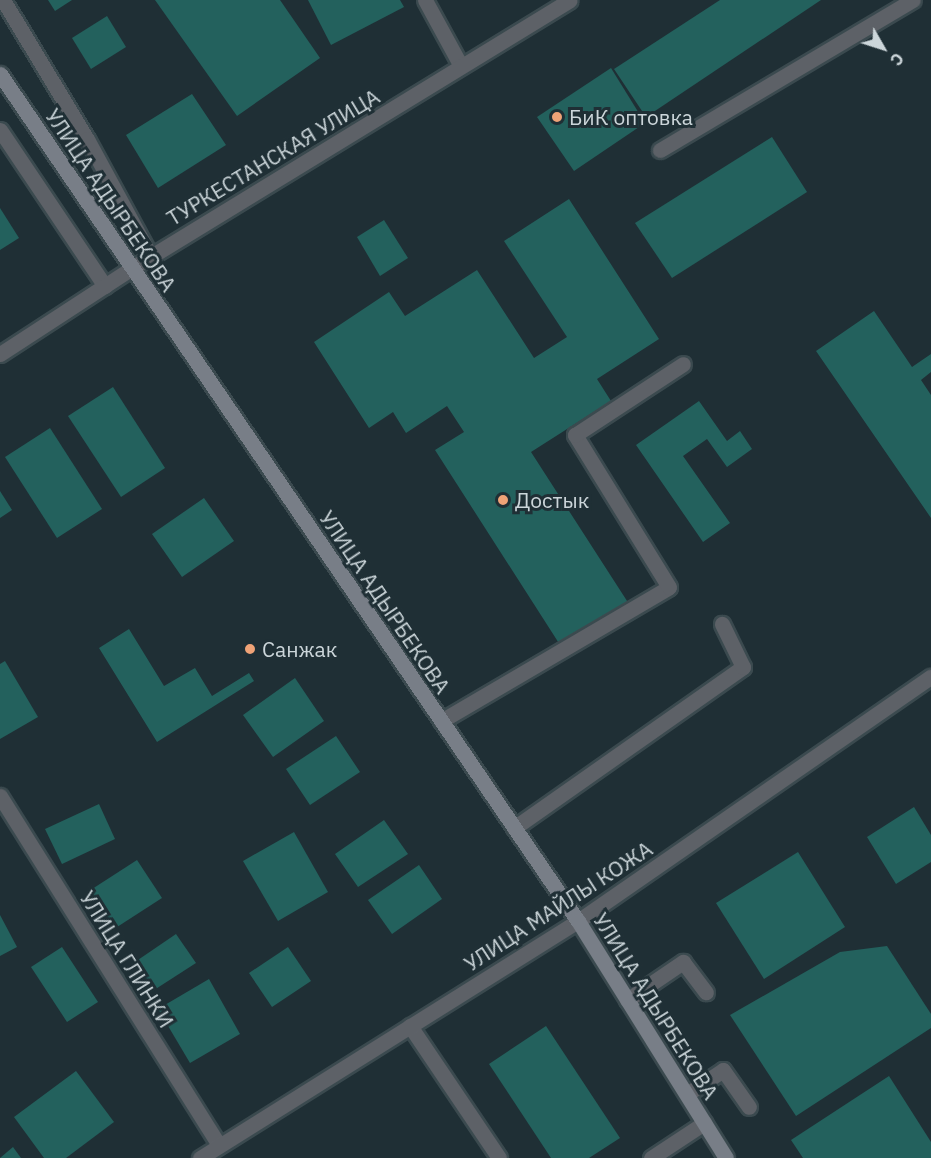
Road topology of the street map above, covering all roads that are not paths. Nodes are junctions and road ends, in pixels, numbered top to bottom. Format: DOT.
graph roads {
  1 [pos="3,0"];
  2 [pos="425,0"];
  3 [pos="570,0"];
  4 [pos="913,0"];
  5 [pos="461,66"];
  6 [pos="0,74"];
  7 [pos="0,130"];
  8 [pos="660,150"];
  9 [pos="151,257"];
  10 [pos="132,268"];
  11 [pos="105,286"];
  12 [pos="0,354"];
  13 [pos="683,364"];
  14 [pos="722,624"];
  15 [pos="931,677"];
  16 [pos="441,721"];
  17 [pos="0,796"];
  18 [pos="514,828"];
  19 [pos="578,921"];
  20 [pos="706,992"];
  21 [pos="627,1000"];
  22 [pos="410,1026"];
  23 [pos="687,1094"];
  24 [pos="748,1107"];
  25 [pos="704,1122"];
  26 [pos="219,1145"];
  27 [pos="200,1158"];
  28 [pos="500,1158"];
  29 [pos="651,1158"];
  30 [pos="726,1158"];
  1 -- 9 [label="street"];
  2 -- 5 [label="street"];
  3 -- 5 [label="street, ТУРКЕСТАНСКАЯ УЛИЦА"];
  4 -- 8 [label="street"];
  5 -- 9 [label="street, ТУРКЕСТАНСКАЯ УЛИЦА"];
  6 -- 10 [label="main road, УЛИЦА АДЫРБЕКОВА"];
  7 -- 11 [label="street"];
  9 -- 10 [label="street, ТУРКЕСТАНСКАЯ УЛИЦА"];
  10 -- 11 [label="street, ТУРКЕСТАНСКАЯ УЛИЦА"];
  10 -- 16 [label="main road, УЛИЦА АДЫРБЕКОВА"];
  11 -- 12 [label="street, ТУРКЕСТАНСКАЯ УЛИЦА"];
  13 -- 16 [label="street"];
  14 -- 18 [label="street"];
  15 -- 19 [label="street, УЛИЦА МАЙЛЫ КОЖА"];
  16 -- 18 [label="main road, УЛИЦА АДЫРБЕКОВА"];
  17 -- 26 [label="street, УЛИЦА ГЛИНКИ"];
  18 -- 19 [label="main road, УЛИЦА АДЫРБЕКОВА"];
  19 -- 21 [label="main road, УЛИЦА АДЫРБЕКОВА"];
  19 -- 22 [label="street, УЛИЦА МАЙЛЫ КОЖА"];
  20 -- 21 [label="street"];
  21 -- 23 [label="main road, УЛИЦА АДЫРБЕКОВА"];
  22 -- 26 [label="street, УЛИЦА МАЙЛЫ КОЖА"];
  22 -- 28 [label="street"];
  23 -- 24 [label="street"];
  23 -- 25 [label="main road, УЛИЦА АДЫРБЕКОВА"];
  25 -- 29 [label="street"];
  25 -- 30 [label="main road, УЛИЦА АДЫРБЕКОВА"];
  26 -- 27 [label="street, УЛИЦА МАЙЛЫ КОЖА"];
}
